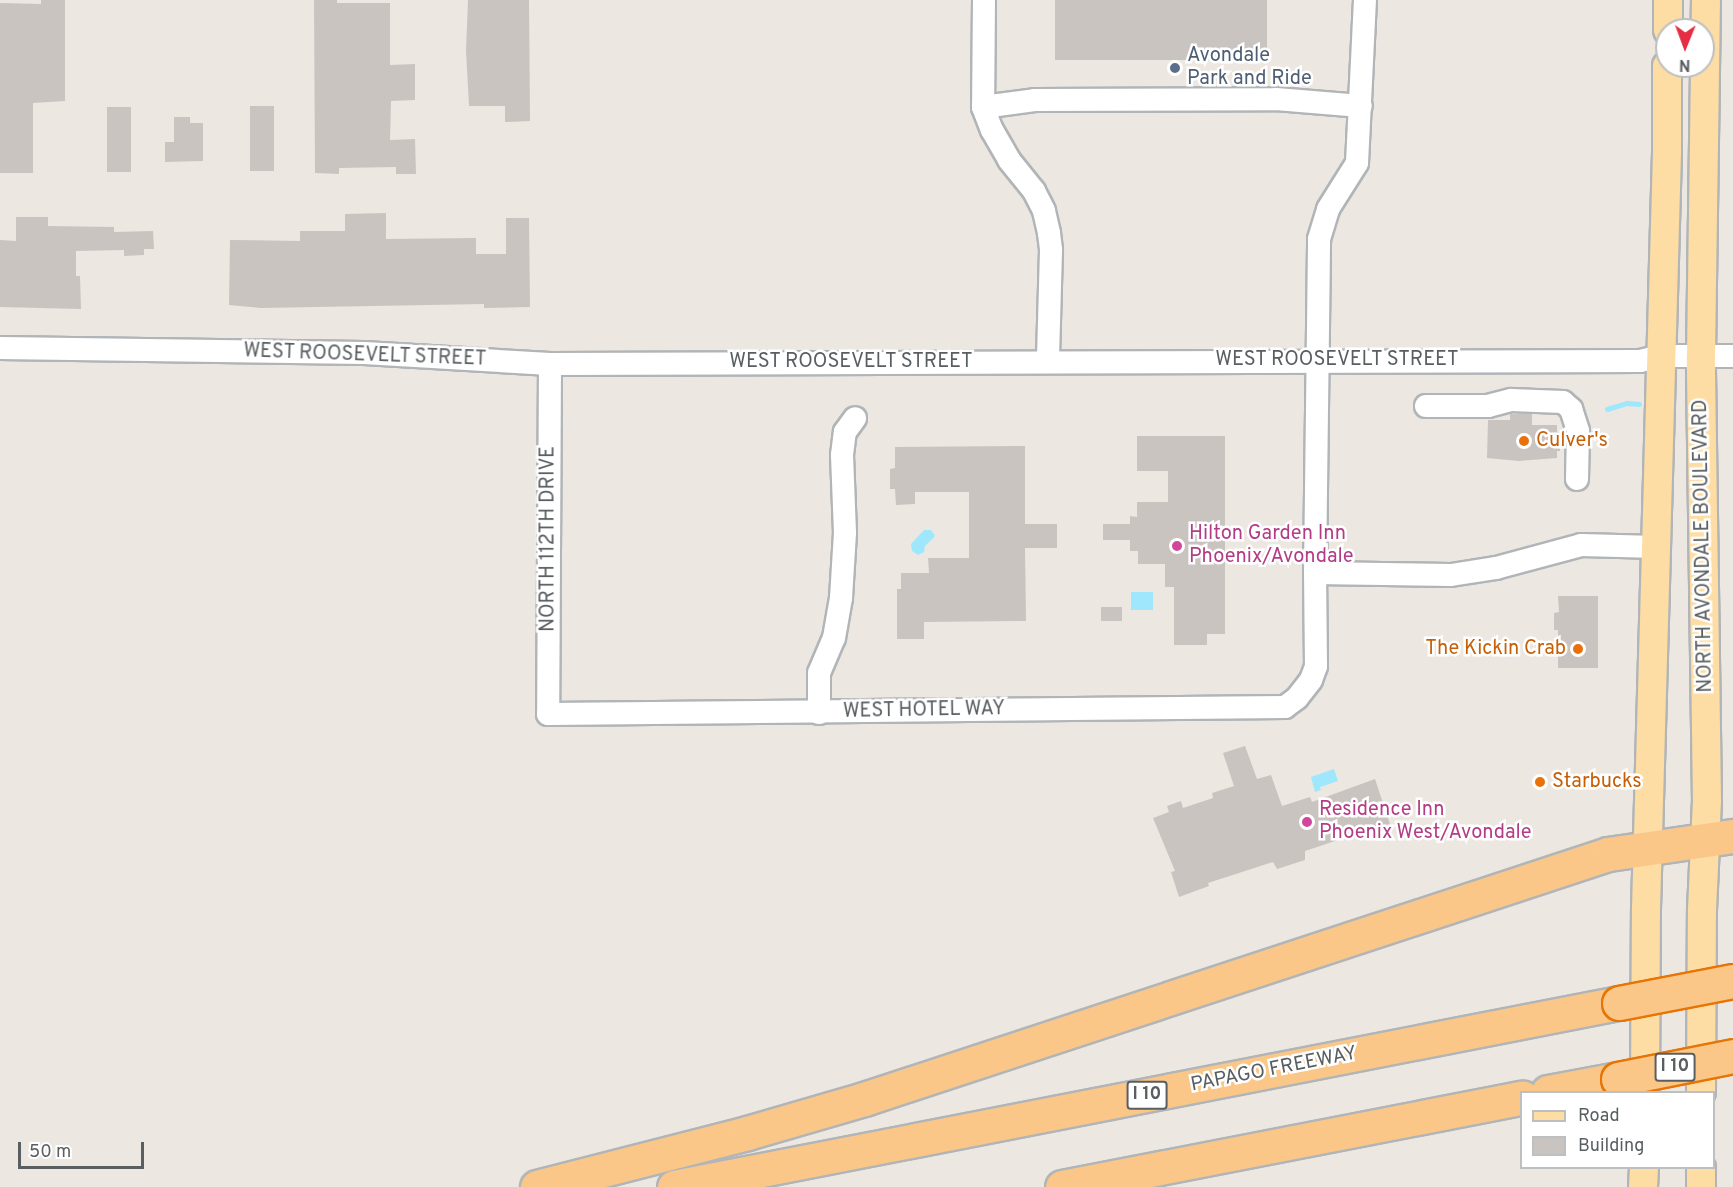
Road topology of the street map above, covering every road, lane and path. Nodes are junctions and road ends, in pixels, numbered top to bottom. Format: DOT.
graph roads {
  1 [pos="984,0"];
  2 [pos="1365,0"];
  3 [pos="1668,0"];
  4 [pos="1706,0"];
  5 [pos="1668,18"];
  6 [pos="1667,78"];
  7 [pos="1361,106"];
  8 [pos="983,107"];
  9 [pos="0,348"];
  10 [pos="1662,356"];
  11 [pos="1701,356"];
  12 [pos="1733,356"];
  13 [pos="1048,360"];
  14 [pos="1318,360"];
  15 [pos="550,364"];
  16 [pos="1426,406"];
  17 [pos="855,418"];
  18 [pos="1577,479"];
  19 [pos="1657,547"];
  20 [pos="1315,573"];
  21 [pos="819,713"];
  22 [pos="548,714"];
  23 [pos="1719,838"];
  24 [pos="1648,849"];
  25 [pos="1733,981"];
  26 [pos="1733,1056"];
  27 [pos="1631,1086"];
  28 [pos="1562,1091"];
  29 [pos="1701,1091"];
  30 [pos="1520,1098"];
  31 [pos="1644,1169"];
  32 [pos="1701,1169"];
  33 [pos="537,1187"];
  34 [pos="674,1187"];
  35 [pos="1062,1187"];
  36 [pos="1643,1187"];
  37 [pos="1701,1187"];
  1 -- 8 [label="street"];
  2 -- 7 [label="street"];
  3 -- 5 [label="main road"];
  4 -- 11 [label="main road, NORTH AVONDALE BOULEVARD"];
  6 -- 10 [label="main road, NORTH AVONDALE BOULEVARD"];
  7 -- 8 [label="street"];
  7 -- 14 [label="street"];
  8 -- 13 [label="street"];
  9 -- 15 [label="street, WEST ROOSEVELT STREET"];
  10 -- 11 [label="street, WEST ROOSEVELT STREET"];
  10 -- 14 [label="street, WEST ROOSEVELT STREET"];
  10 -- 19 [label="main road, NORTH AVONDALE BOULEVARD"];
  11 -- 12 [label="street, WEST ROOSEVELT STREET"];
  11 -- 23 [label="main road, NORTH AVONDALE BOULEVARD"];
  13 -- 14 [label="street, WEST ROOSEVELT STREET"];
  13 -- 15 [label="street, WEST ROOSEVELT STREET"];
  14 -- 20 [label="street"];
  15 -- 22 [label="street, NORTH 112TH DRIVE"];
  16 -- 18 [label="street"];
  17 -- 21 [label="street"];
  19 -- 20 [label="street"];
  19 -- 24 [label="main road, NORTH AVONDALE BOULEVARD"];
  20 -- 21 [label="street, WEST HOTEL WAY"];
  21 -- 22 [label="street, WEST HOTEL WAY"];
  23 -- 24 [label="highway"];
  23 -- 29 [label="main road, NORTH AVONDALE BOULEVARD"];
  24 -- 27 [label="main road, NORTH AVONDALE BOULEVARD"];
  24 -- 33 [label="highway"];
  25 -- 34 [label="highway, PAPAGO FREEWAY / I 10, bridge"];
  26 -- 27 [label="highway, I 10, bridge"];
  27 -- 28 [label="highway, I 10"];
  30 -- 35 [label="highway"];
  31 -- 36 [label="main road"];
  32 -- 37 [label="main road"];
}
